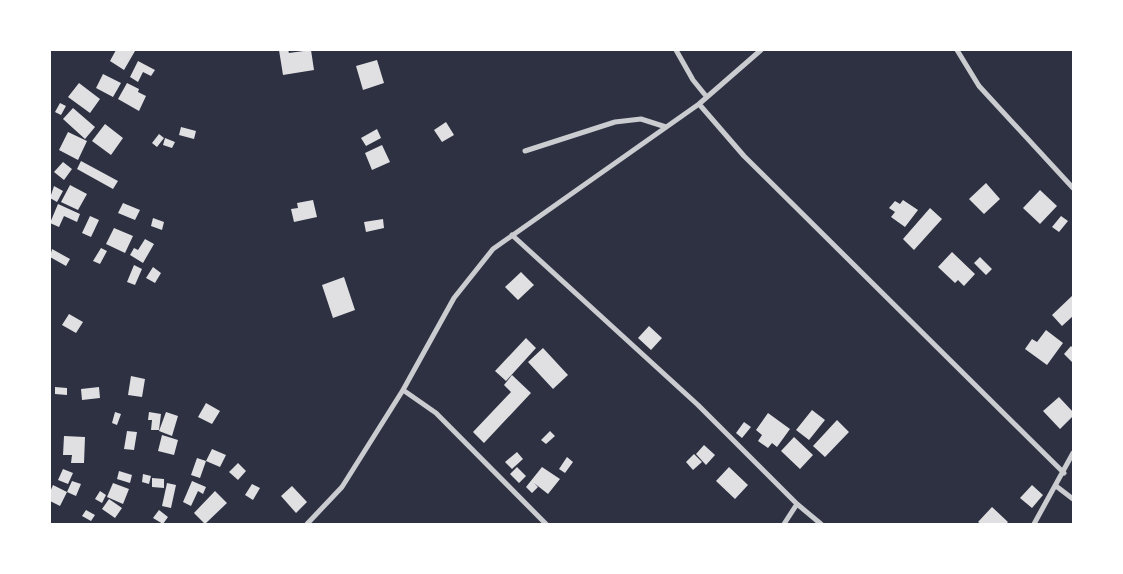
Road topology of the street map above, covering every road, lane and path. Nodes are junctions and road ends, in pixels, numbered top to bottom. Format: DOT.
graph roads {
  1 [pos="676,50"];
  2 [pos="761,50"];
  3 [pos="957,50"];
  4 [pos="706,96"];
  5 [pos="699,104"];
  6 [pos="666,127"];
  7 [pos="525,151"];
  8 [pos="1073,188"];
  9 [pos="512,235"];
  10 [pos="403,390"];
  11 [pos="1073,453"];
  12 [pos="1064,473"];
  13 [pos="1056,486"];
  14 [pos="1073,499"];
  15 [pos="797,504"];
  16 [pos="307,524"];
  17 [pos="546,524"];
  18 [pos="784,524"];
  19 [pos="822,524"];
  20 [pos="1034,524"];
  1 -- 4 [label="street"];
  2 -- 4 [label="street"];
  3 -- 8 [label="street"];
  4 -- 5 [label="street"];
  5 -- 6 [label="street"];
  5 -- 12 [label="street"];
  6 -- 7 [label="street"];
  6 -- 9 [label="street"];
  9 -- 10 [label="street"];
  9 -- 15 [label="street"];
  10 -- 16 [label="street"];
  10 -- 17 [label="street"];
  11 -- 12 [label="street"];
  12 -- 13 [label="street"];
  13 -- 14 [label="street"];
  13 -- 20 [label="street"];
  15 -- 18 [label="street"];
  15 -- 19 [label="street"];
}
